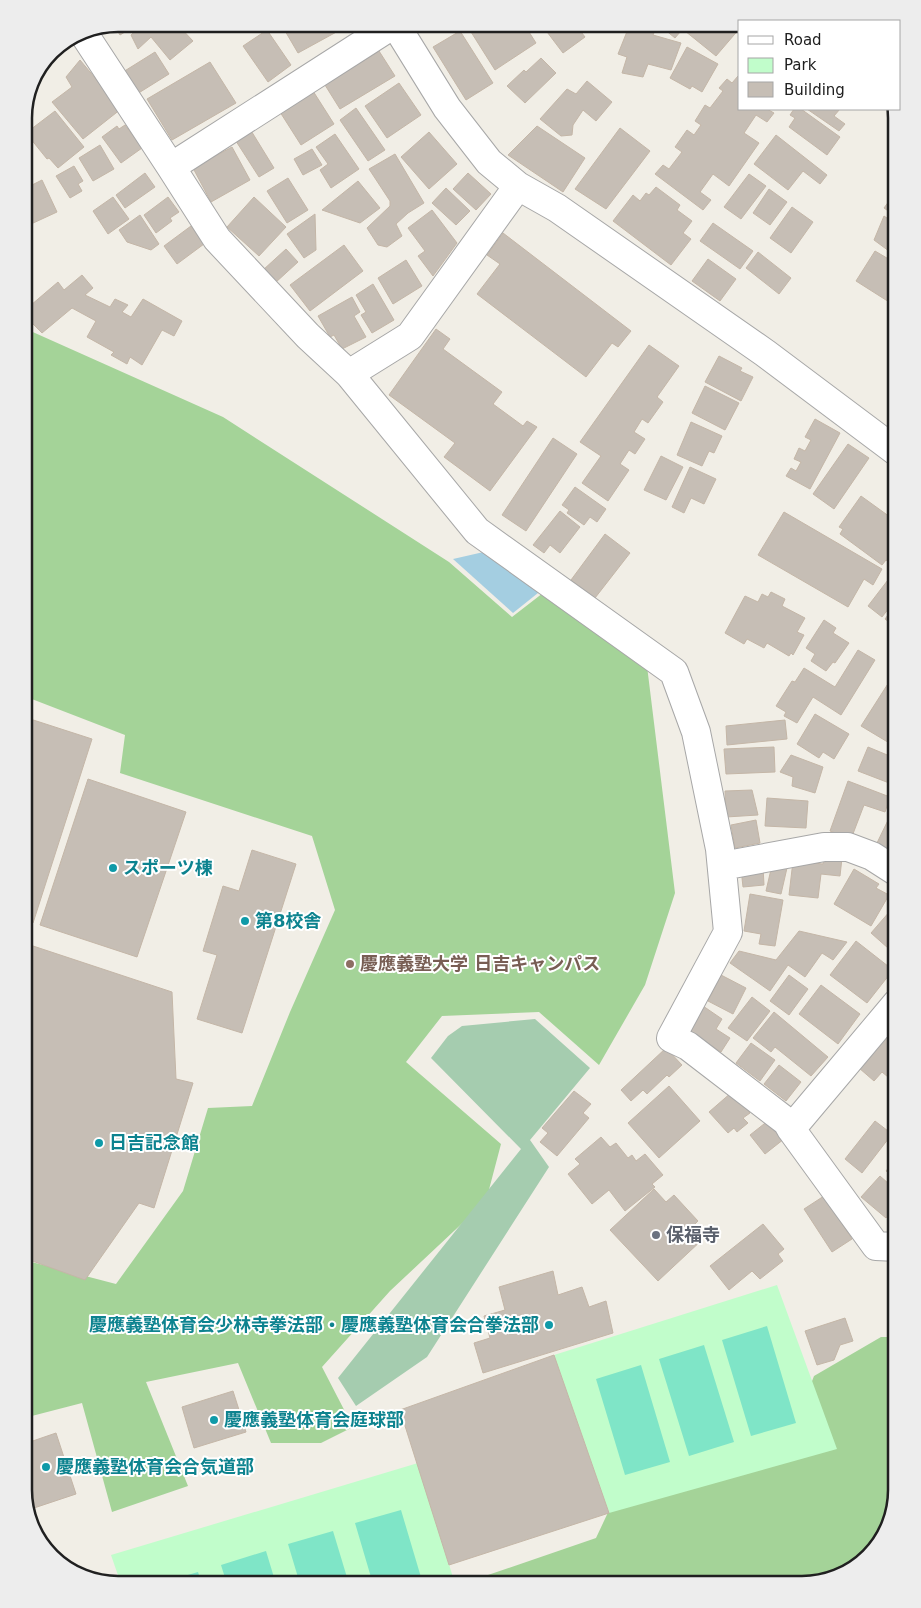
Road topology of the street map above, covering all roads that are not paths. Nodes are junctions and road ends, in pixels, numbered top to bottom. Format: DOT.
graph roads {
  1 [pos="382,32"];
  2 [pos="400,32"];
  3 [pos="87,38"];
  4 [pos="171,167"];
  5 [pos="518,186"];
  6 [pos="348,374"];
  7 [pos="888,445"];
  8 [pos="722,866"];
  9 [pos="888,866"];
  10 [pos="888,1014"];
  11 [pos="791,1129"];
  12 [pos="888,1247"];
  1 -- 4 [label="street"];
  2 -- 5 [label="street"];
  3 -- 4 [label="street"];
  4 -- 6 [label="street"];
  5 -- 6 [label="street"];
  5 -- 7 [label="street"];
  6 -- 8 [label="street"];
  8 -- 9 [label="street"];
  8 -- 11 [label="street"];
  10 -- 11 [label="street"];
  11 -- 12 [label="street"];
}
